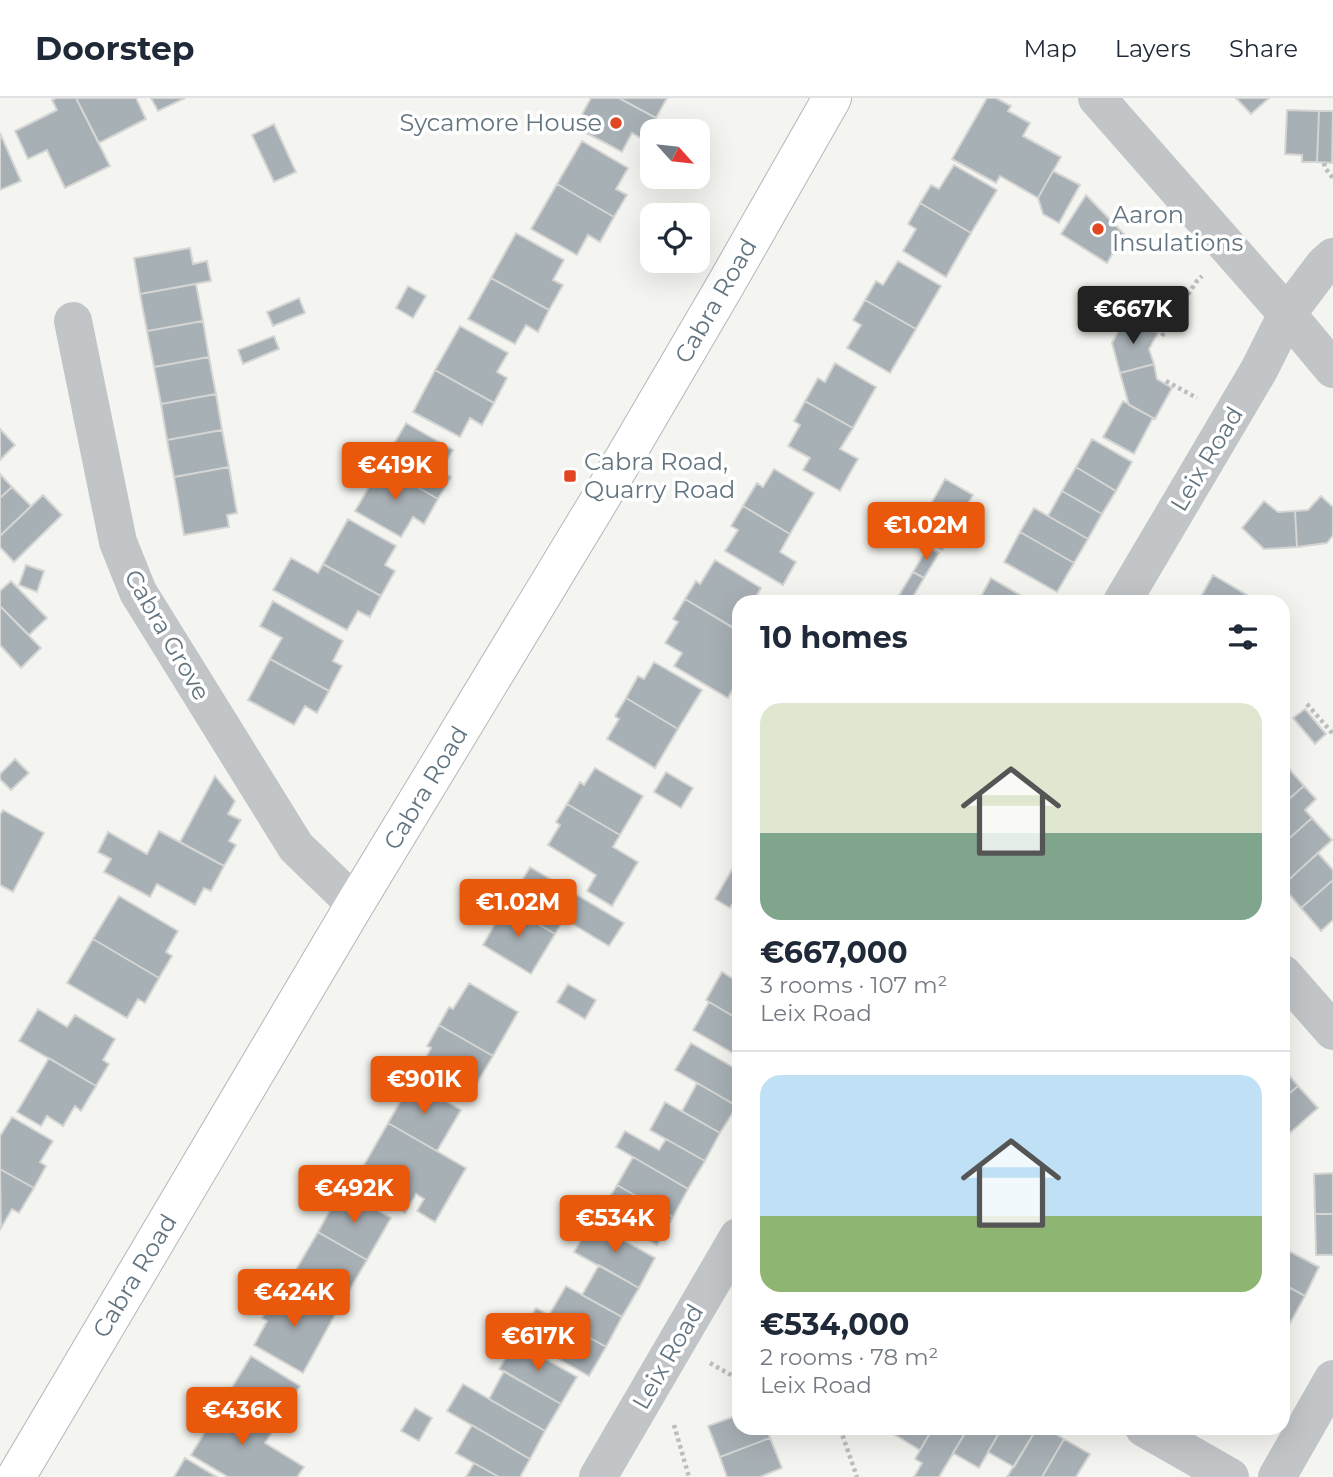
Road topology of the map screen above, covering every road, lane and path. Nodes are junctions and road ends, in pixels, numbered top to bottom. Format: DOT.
graph roads {
  1 [pos="832,98"];
  2 [pos="1097,98"];
  3 [pos="1324,163"];
  4 [pos="1333,178"];
  5 [pos="1230,250"];
  6 [pos="1333,257"];
  7 [pos="1287,314"];
  8 [pos="74,321"];
  9 [pos="1162,336"];
  10 [pos="1333,369"];
  11 [pos="1126,595"];
  12 [pos="1307,704"];
  13 [pos="1333,734"];
  14 [pos="355,904"];
  15 [pos="1290,982"];
  16 [pos="1333,1031"];
  17 [pos="732,1247"];
  18 [pos="1333,1378"];
  19 [pos="674,1424"];
  20 [pos="842,1435"];
  21 [pos="1156,1435"];
  22 [pos="16,1477"];
  23 [pos="598,1477"];
  24 [pos="689,1477"];
  25 [pos="857,1477"];
  26 [pos="1230,1477"];
  27 [pos="1277,1477"];
  1 -- 14 [label="main road, Cabra Road"];
  2 -- 5 [label="street"];
  3 -- 4 [label="path"];
  5 -- 7 [label="street"];
  5 -- 9 [label="path"];
  6 -- 7 [label="street, Leix Road"];
  7 -- 10 [label="street"];
  7 -- 11 [label="street, Leix Road"];
  8 -- 14 [label="street, Cabra Grove"];
  12 -- 13 [label="path"];
  14 -- 22 [label="main road, Cabra Road"];
  15 -- 16 [label="street"];
  17 -- 23 [label="street, Leix Road"];
  18 -- 27 [label="street"];
  19 -- 24 [label="path"];
  20 -- 25 [label="path"];
  21 -- 26 [label="street"];
}
